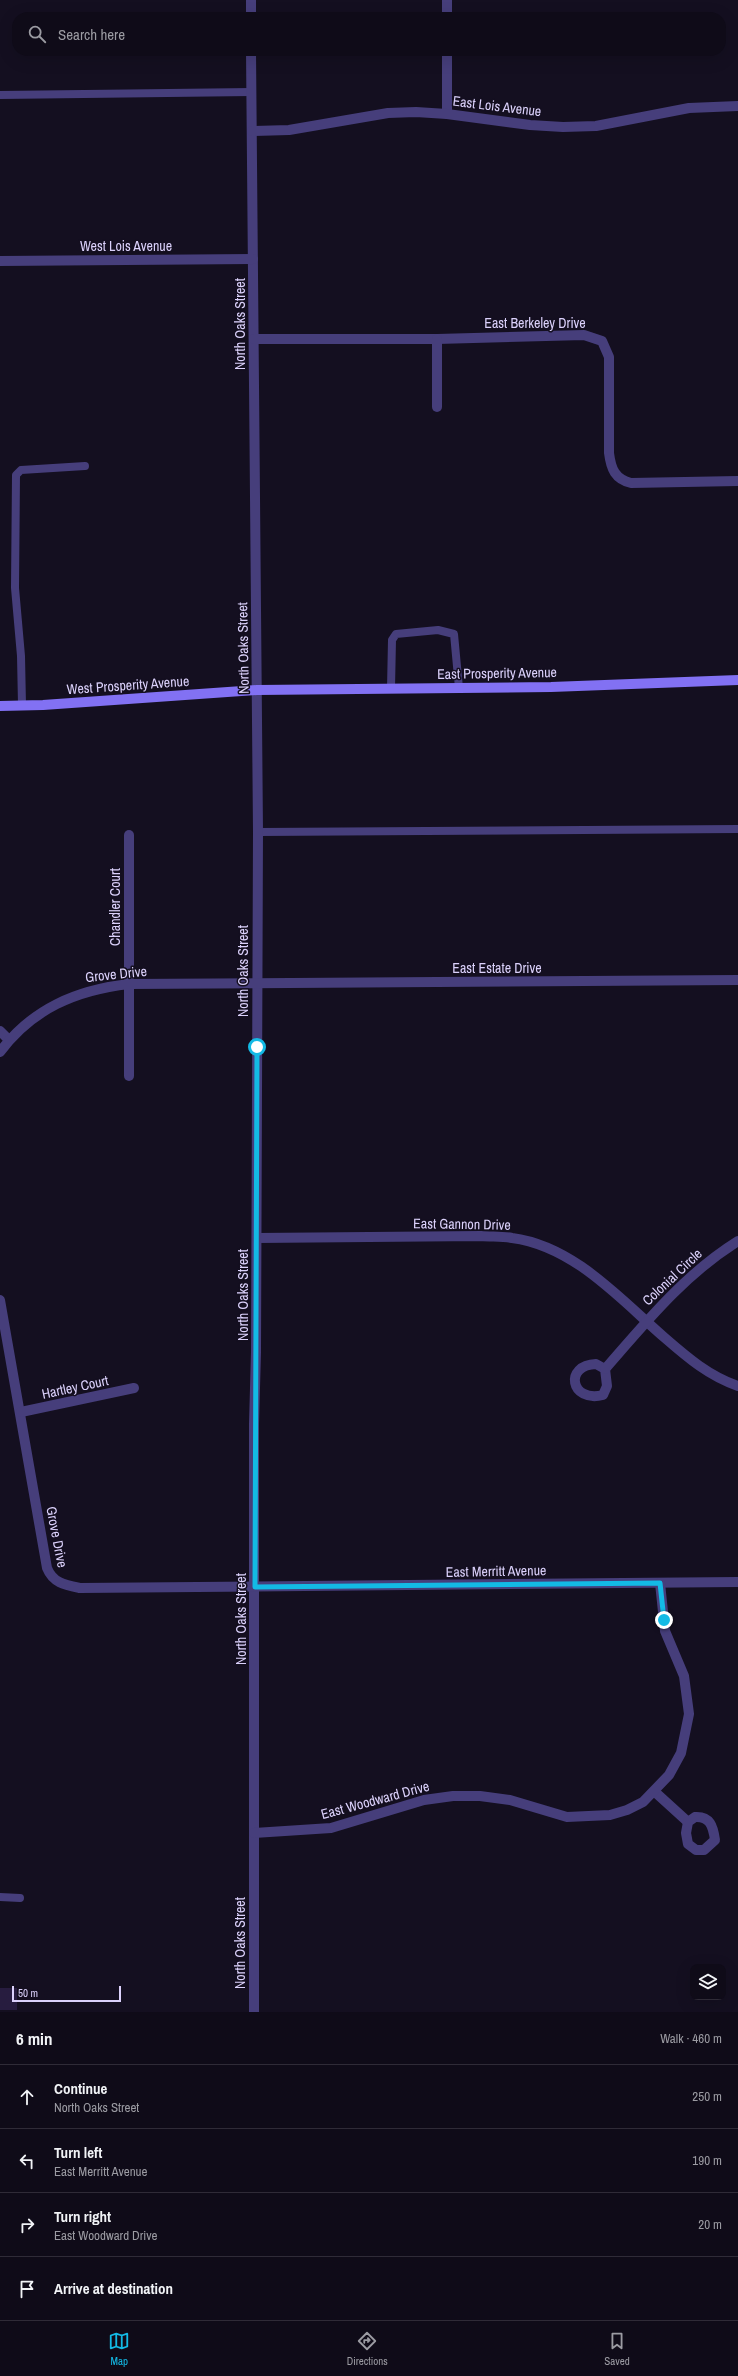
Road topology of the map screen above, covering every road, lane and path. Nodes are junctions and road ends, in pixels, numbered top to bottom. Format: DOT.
graph roads {
  1 [pos="251,0"];
  2 [pos="447,0"];
  3 [pos="251,12"];
  4 [pos="447,12"];
  5 [pos="251,56"];
  6 [pos="447,56"];
  7 [pos="252,92"];
  8 [pos="0,95"];
  9 [pos="738,106"];
  10 [pos="447,114"];
  11 [pos="252,130"];
  12 [pos="253,259"];
  13 [pos="0,261"];
  14 [pos="254,339"];
  15 [pos="437,339"];
  16 [pos="437,407"];
  17 [pos="86,466"];
  18 [pos="738,481"];
  19 [pos="738,680"];
  20 [pos="391,688"];
  21 [pos="459,688"];
  22 [pos="257,690"];
  23 [pos="22,705"];
  24 [pos="0,706"];
  25 [pos="738,829"];
  26 [pos="258,832"];
  27 [pos="129,835"];
  28 [pos="738,980"];
  29 [pos="128,984"];
  30 [pos="257,984"];
  31 [pos="0,1030"];
  32 [pos="9,1040"];
  33 [pos="0,1052"];
  34 [pos="129,1076"];
  35 [pos="257,1238"];
  36 [pos="738,1241"];
  37 [pos="0,1300"];
  38 [pos="646,1322"];
  39 [pos="605,1369"];
  40 [pos="738,1386"];
  41 [pos="134,1388"];
  42 [pos="21,1412"];
  43 [pos="738,1582"];
  44 [pos="660,1583"];
  45 [pos="255,1587"];
  46 [pos="655,1792"];
  47 [pos="688,1822"];
  48 [pos="254,1833"];
  49 [pos="0,1897"];
  50 [pos="20,1898"];
  51 [pos="254,2012"];
  1 -- 3 [label="street"];
  2 -- 4 [label="street"];
  5 -- 7 [label="street, North Oaks Street"];
  6 -- 10 [label="street"];
  7 -- 8 [label="lane"];
  7 -- 11 [label="street, North Oaks Street"];
  9 -- 10 [label="street, East Lois Avenue"];
  10 -- 11 [label="street, East Lois Avenue"];
  11 -- 12 [label="street, North Oaks Street"];
  12 -- 13 [label="street, West Lois Avenue"];
  12 -- 14 [label="street, North Oaks Street"];
  14 -- 15 [label="street, East Berkeley Drive"];
  14 -- 22 [label="street, North Oaks Street"];
  15 -- 16 [label="street"];
  15 -- 18 [label="street, East Berkeley Drive"];
  17 -- 23 [label="lane"];
  19 -- 21 [label="main road, East Prosperity Avenue"];
  20 -- 21 [label="main road, East Prosperity Avenue"];
  20 -- 21 [label="lane"];
  20 -- 22 [label="main road, East Prosperity Avenue"];
  22 -- 23 [label="main road, West Prosperity Avenue"];
  22 -- 26 [label="street, North Oaks Street"];
  23 -- 24 [label="main road, West Prosperity Avenue"];
  25 -- 26 [label="lane"];
  26 -- 30 [label="street, North Oaks Street"];
  27 -- 29 [label="street, Chandler Court"];
  28 -- 30 [label="street, East Estate Drive"];
  29 -- 30 [label="street, Grove Drive"];
  29 -- 32 [label="street, Grove Drive"];
  29 -- 34 [label="street, Chandler Court"];
  30 -- 35 [label="street, North Oaks Street"];
  31 -- 32 [label="street"];
  32 -- 33 [label="street, Grove Drive"];
  35 -- 38 [label="street, East Gannon Drive"];
  35 -- 45 [label="street, North Oaks Street"];
  36 -- 38 [label="street, Colonial Circle"];
  37 -- 42 [label="street, Grove Drive"];
  38 -- 39 [label="street, Colonial Circle"];
  38 -- 40 [label="street, East Gannon Drive"];
  41 -- 42 [label="street, Hartley Court"];
  42 -- 45 [label="street, Grove Drive"];
  43 -- 44 [label="street, East Merritt Avenue"];
  44 -- 45 [label="street, East Merritt Avenue"];
  44 -- 46 [label="street, East Woodward Drive"];
  45 -- 48 [label="street, North Oaks Street"];
  46 -- 47 [label="street"];
  46 -- 48 [label="street, East Woodward Drive"];
  48 -- 51 [label="street, North Oaks Street"];
  49 -- 50 [label="lane"];
}
